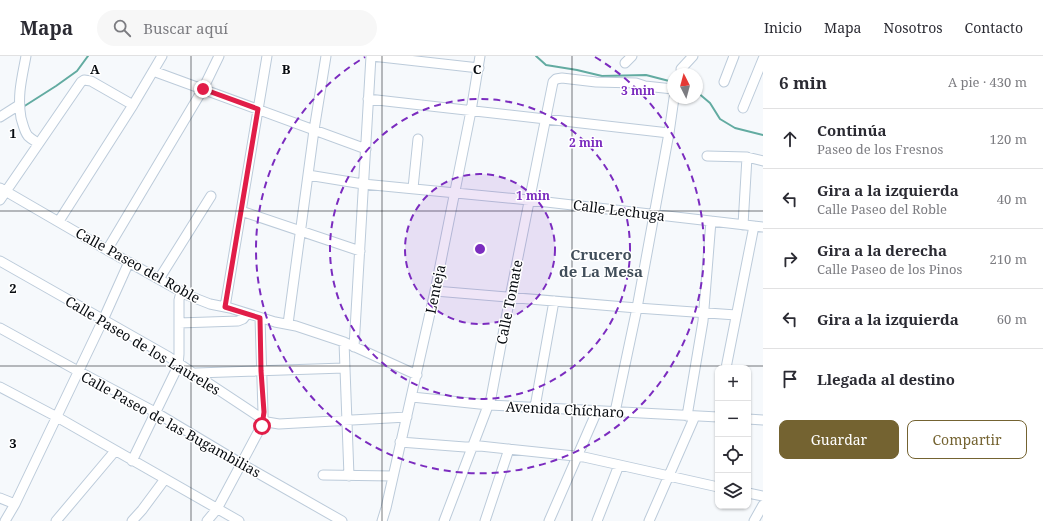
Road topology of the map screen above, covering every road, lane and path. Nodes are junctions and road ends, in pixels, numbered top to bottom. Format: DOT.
graph roads {
  1 [pos="26,56"];
  2 [pos="162,56"];
  3 [pos="219,56"];
  4 [pos="267,56"];
  5 [pos="326,56"];
  6 [pos="371,56"];
  7 [pos="480,56"];
  8 [pos="632,56"];
  9 [pos="693,56"];
  10 [pos="734,56"];
  11 [pos="763,59"];
  12 [pos="625,63"];
  13 [pos="478,68"];
  14 [pos="682,68"];
  15 [pos="154,71"];
  16 [pos="724,82"];
  17 [pos="667,88"];
  18 [pos="203,89"];
  19 [pos="368,99"];
  20 [pos="673,104"];
  21 [pos="133,105"];
  22 [pos="20,108"];
  23 [pos="743,108"];
  24 [pos="258,109"];
  25 [pos="471,111"];
  26 [pos="0,117"];
  27 [pos="545,119"];
  28 [pos="314,130"];
  29 [pos="669,133"];
  30 [pos="418,139"];
  31 [pos="38,143"];
  32 [pos="366,149"];
  33 [pos="707,156"];
  34 [pos="747,156"];
  35 [pos="763,161"];
  36 [pos="308,175"];
  37 [pos="364,184"];
  38 [pos="413,188"];
  39 [pos="3,189"];
  40 [pos="455,192"];
  41 [pos="211,196"];
  42 [pos="0,200"];
  43 [pos="529,200"];
  44 [pos="241,211"];
  45 [pos="654,214"];
  46 [pos="59,221"];
  47 [pos="711,221"];
  48 [pos="743,224"];
  49 [pos="758,227"];
  50 [pos="301,232"];
  51 [pos="107,250"];
  52 [pos="360,251"];
  53 [pos="0,261"];
  54 [pos="129,262"];
  55 [pos="158,279"];
  56 [pos="436,291"];
  57 [pos="182,292"];
  58 [pos="510,297"];
  59 [pos="554,301"];
  60 [pos="225,307"];
  61 [pos="637,308"];
  62 [pos="704,312"];
  63 [pos="247,314"];
  64 [pos="736,315"];
  65 [pos="260,318"];
  66 [pos="103,320"];
  67 [pos="179,323"];
  68 [pos="288,324"];
  69 [pos="0,328"];
  70 [pos="344,342"];
  71 [pos="354,347"];
  72 [pos="178,363"];
  73 [pos="727,365"];
  74 [pos="344,368"];
  75 [pos="78,371"];
  76 [pos="261,371"];
  77 [pos="196,373"];
  78 [pos="417,375"];
  79 [pos="1,390"];
  80 [pos="412,397"];
  81 [pos="489,405"];
  82 [pos="535,407"];
  83 [pos="597,411"];
  84 [pos="156,412"];
  85 [pos="615,412"];
  86 [pos="715,415"];
  87 [pos="691,416"];
  88 [pos="407,417"];
  89 [pos="57,418"];
  90 [pos="751,419"];
  91 [pos="263,420"];
  92 [pos="763,420"];
  93 [pos="347,421"];
  94 [pos="400,442"];
  95 [pos="473,446"];
  96 [pos="509,449"];
  97 [pos="115,451"];
  98 [pos="577,456"];
  99 [pos="132,461"];
  100 [pos="242,464"];
  101 [pos="619,465"];
  102 [pos="323,475"];
  103 [pos="349,476"];
  104 [pos="393,476"];
  105 [pos="669,476"];
  106 [pos="165,479"];
  107 [pos="715,486"];
  108 [pos="751,494"];
  109 [pos="763,496"];
  110 [pos="0,498"];
  111 [pos="15,504"];
  112 [pos="763,505"];
  113 [pos="217,509"];
  114 [pos="5,521"];
  115 [pos="56,521"];
  116 [pos="132,521"];
  117 [pos="206,521"];
  118 [pos="239,521"];
  119 [pos="342,521"];
  120 [pos="382,521"];
  121 [pos="444,521"];
  122 [pos="485,521"];
  123 [pos="549,521"];
  124 [pos="597,521"];
  125 [pos="649,521"];
  126 [pos="754,521"];
  1 -- 22 [label="street"];
  2 -- 15 [label="street"];
  3 -- 18 [label="street"];
  4 -- 24 [label="street"];
  5 -- 28 [label="street"];
  6 -- 13 [label="street"];
  6 -- 19 [label="street"];
  7 -- 13 [label="street, Lenteja"];
  8 -- 12 [label="street"];
  9 -- 14 [label="street"];
  10 -- 16 [label="street"];
  11 -- 23 [label="street"];
  13 -- 25 [label="street, Lenteja"];
  15 -- 18 [label="street"];
  15 -- 21 [label="street"];
  17 -- 27 [label="street, Calle Tomate"];
  18 -- 24 [label="street"];
  18 -- 51 [label="street"];
  19 -- 25 [label="street"];
  19 -- 32 [label="street"];
  20 -- 29 [label="street"];
  21 -- 31 [label="street"];
  21 -- 46 [label="street"];
  22 -- 26 [label="street"];
  22 -- 31 [label="street"];
  24 -- 28 [label="street"];
  24 -- 44 [label="street"];
  25 -- 27 [label="street"];
  25 -- 40 [label="street, Lenteja"];
  27 -- 29 [label="street"];
  27 -- 43 [label="street, Calle Tomate"];
  28 -- 32 [label="street"];
  28 -- 36 [label="street"];
  29 -- 45 [label="street"];
  30 -- 38 [label="street"];
  31 -- 39 [label="street"];
  32 -- 37 [label="street"];
  33 -- 34 [label="street"];
  34 -- 35 [label="street"];
  34 -- 48 [label="street"];
  36 -- 37 [label="street, Calle Lechuga"];
  36 -- 50 [label="street"];
  37 -- 38 [label="street, Calle Lechuga"];
  37 -- 52 [label="street"];
  38 -- 40 [label="street, Calle Lechuga"];
  39 -- 42 [label="street"];
  39 -- 46 [label="street, Calle Paseo del Roble"];
  40 -- 43 [label="street, Calle Lechuga"];
  40 -- 56 [label="street, Lenteja"];
  41 -- 55 [label="street"];
  43 -- 45 [label="street, Calle Lechuga"];
  43 -- 58 [label="street, Calle Tomate"];
  44 -- 50 [label="street"];
  44 -- 60 [label="street"];
  45 -- 47 [label="street, Calle Lechuga"];
  45 -- 61 [label="street"];
  46 -- 51 [label="street, Calle Paseo del Roble"];
  47 -- 48 [label="street, Calle Lechuga"];
  47 -- 62 [label="street"];
  48 -- 49 [label="street, Calle Lechuga"];
  49 -- 64 [label="street"];
  50 -- 52 [label="street"];
  50 -- 68 [label="street"];
  51 -- 54 [label="street, Calle Paseo del Roble"];
  52 -- 71 [label="street"];
  53 -- 66 [label="street, Calle Paseo de los Laureles"];
  54 -- 55 [label="street, Calle Paseo del Roble"];
  54 -- 66 [label="street"];
  55 -- 57 [label="street, Calle Paseo del Roble"];
  56 -- 58 [label="street"];
  56 -- 78 [label="street, Lenteja"];
  57 -- 60 [label="street, Calle Paseo del Roble"];
  57 -- 67 [label="street"];
  58 -- 59 [label="street"];
  58 -- 81 [label="street, Calle Tomate"];
  59 -- 61 [label="street"];
  59 -- 82 [label="street"];
  60 -- 63 [label="street, Calle Paseo del Roble"];
  61 -- 62 [label="street"];
  61 -- 85 [label="street"];
  62 -- 64 [label="street"];
  62 -- 87 [label="street"];
  63 -- 65 [label="street, Calle Paseo del Roble"];
  63 -- 67 [label="street"];
  64 -- 73 [label="street"];
  65 -- 68 [label="street, Calle Paseo del Roble"];
  65 -- 76 [label="street"];
  66 -- 72 [label="street, Calle Paseo de los Laureles"];
  66 -- 75 [label="street"];
  67 -- 72 [label="street"];
  68 -- 70 [label="street, Calle Paseo del Roble"];
  69 -- 75 [label="street, Calle Paseo de las Bugambilias"];
  70 -- 71 [label="street, Calle Paseo del Roble"];
  70 -- 74 [label="street"];
  71 -- 78 [label="street, Calle Paseo del Roble"];
  72 -- 77 [label="street, Calle Paseo de los Laureles"];
  72 -- 84 [label="street"];
  74 -- 76 [label="street"];
  74 -- 93 [label="street"];
  75 -- 84 [label="street, Calle Paseo de las Bugambilias"];
  75 -- 89 [label="street"];
  76 -- 77 [label="street"];
  76 -- 91 [label="street"];
  77 -- 91 [label="street, Calle Paseo de los Laureles"];
  78 -- 80 [label="street, Lenteja"];
  79 -- 89 [label="street"];
  80 -- 81 [label="street, Avenida Chícharo"];
  80 -- 88 [label="street, Lenteja"];
  81 -- 82 [label="street, Avenida Chícharo"];
  81 -- 95 [label="street, Calle Tomate"];
  82 -- 83 [label="street, Avenida Chícharo"];
  83 -- 85 [label="street, Avenida Chícharo"];
  83 -- 98 [label="street"];
  84 -- 99 [label="street"];
  84 -- 100 [label="street, Calle Paseo de las Bugambilias"];
  85 -- 87 [label="street, Avenida Chícharo"];
  86 -- 87 [label="street, Avenida Chícharo"];
  87 -- 105 [label="street"];
  88 -- 93 [label="street, Calle Paseo de los Laureles"];
  88 -- 94 [label="street, Lenteja"];
  89 -- 97 [label="street"];
  89 -- 111 [label="street"];
  90 -- 92 [label="street"];
  91 -- 93 [label="street, Calle Paseo de los Laureles"];
  91 -- 100 [label="street"];
  93 -- 103 [label="street"];
  94 -- 95 [label="street"];
  94 -- 104 [label="street, Lenteja"];
  95 -- 96 [label="street"];
  95 -- 121 [label="street, Calle Tomate"];
  96 -- 98 [label="street"];
  96 -- 122 [label="street"];
  97 -- 99 [label="street"];
  97 -- 115 [label="street"];
  98 -- 101 [label="street"];
  98 -- 123 [label="street"];
  99 -- 106 [label="street"];
  100 -- 113 [label="street"];
  100 -- 119 [label="street, Calle Paseo de las Bugambilias"];
  101 -- 105 [label="street"];
  101 -- 124 [label="street"];
  102 -- 103 [label="street"];
  103 -- 104 [label="street"];
  104 -- 120 [label="street, Lenteja"];
  105 -- 107 [label="street"];
  105 -- 125 [label="street"];
  106 -- 113 [label="street"];
  106 -- 116 [label="street"];
  108 -- 109 [label="street"];
  110 -- 111 [label="street"];
  111 -- 114 [label="street"];
  112 -- 126 [label="street"];
  113 -- 117 [label="street"];
  113 -- 118 [label="street"];
}
